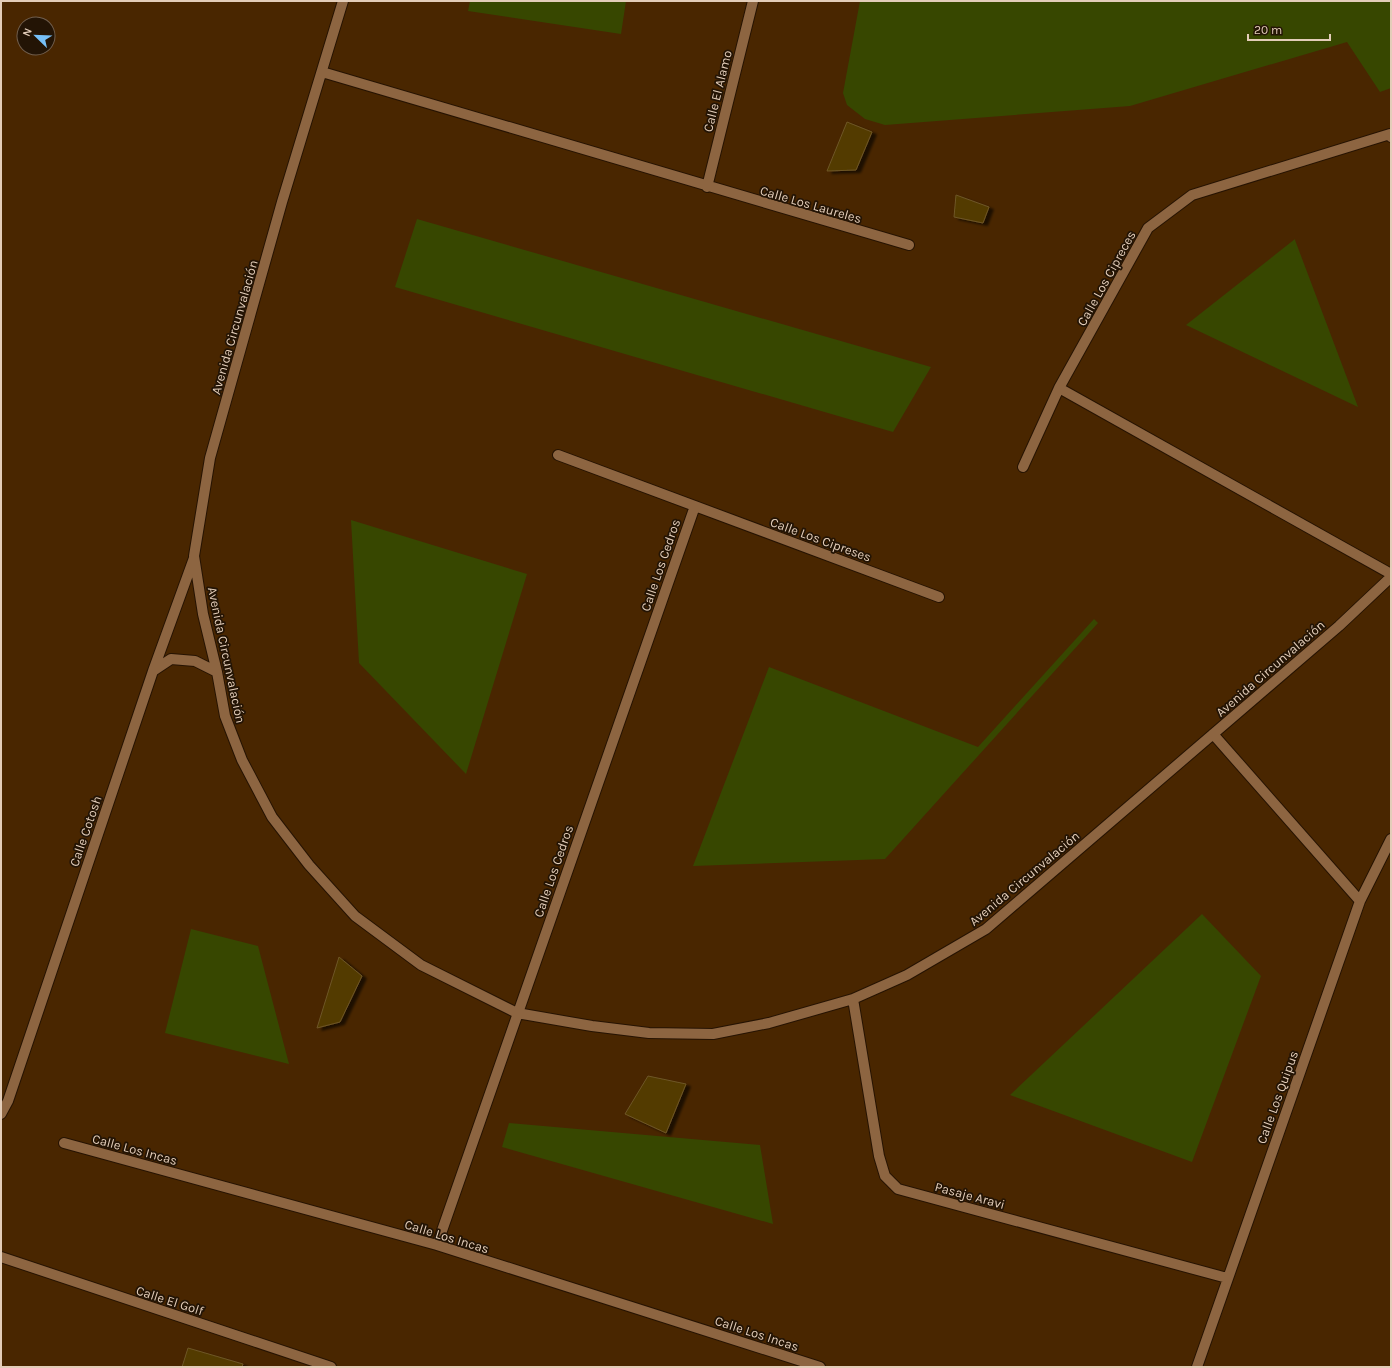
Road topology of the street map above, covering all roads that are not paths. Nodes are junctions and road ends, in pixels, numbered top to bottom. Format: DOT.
graph roads {
  1 [pos="343,1"];
  2 [pos="753,1"];
  3 [pos="322,72"];
  4 [pos="1390,135"];
  5 [pos="707,187"];
  6 [pos="909,245"];
  7 [pos="1059,388"];
  8 [pos="558,455"];
  9 [pos="1023,466"];
  10 [pos="695,506"];
  11 [pos="194,556"];
  12 [pos="1391,575"];
  13 [pos="939,597"];
  14 [pos="153,671"];
  15 [pos="217,672"];
  16 [pos="1213,734"];
  17 [pos="1391,840"];
  18 [pos="1360,901"];
  19 [pos="853,999"];
  20 [pos="517,1013"];
  21 [pos="1,1114"];
  22 [pos="64,1143"];
  23 [pos="437,1245"];
  24 [pos="1,1257"];
  25 [pos="1227,1278"];
  26 [pos="331,1367"];
  27 [pos="820,1367"];
  28 [pos="1197,1367"];
  1 -- 3 [label="street, Avenida Circunvalación"];
  2 -- 5 [label="street, Calle El Alamo"];
  3 -- 5 [label="street, Calle Los Laureles"];
  3 -- 11 [label="street, Avenida Circunvalación"];
  4 -- 7 [label="street, Calle Los Cipreces"];
  5 -- 6 [label="street, Calle Los Laureles"];
  7 -- 9 [label="street, Calle Los Cipreces"];
  7 -- 12 [label="street"];
  8 -- 10 [label="street, Calle Los Cipreses"];
  10 -- 13 [label="street, Calle Los Cipreses"];
  10 -- 20 [label="street, Calle Los Cedros"];
  11 -- 14 [label="street, Calle Cotosh"];
  11 -- 15 [label="street, Avenida Circunvalación"];
  12 -- 16 [label="street, Avenida Circunvalación"];
  14 -- 15 [label="street"];
  14 -- 21 [label="street, Calle Cotosh"];
  15 -- 20 [label="street, Avenida Circunvalación"];
  16 -- 18 [label="street"];
  16 -- 19 [label="street, Avenida Circunvalación"];
  17 -- 18 [label="street, Calle Los Quipus"];
  18 -- 25 [label="street, Calle Los Quipus"];
  19 -- 20 [label="street, Avenida Circunvalación"];
  19 -- 25 [label="street, Pasaje Aravi"];
  20 -- 23 [label="street, Calle Los Cedros"];
  22 -- 23 [label="street, Calle Los Incas"];
  23 -- 27 [label="street, Calle Los Incas"];
  24 -- 26 [label="street, Calle El Golf"];
  25 -- 28 [label="street, Calle Los Quipus"];
}
